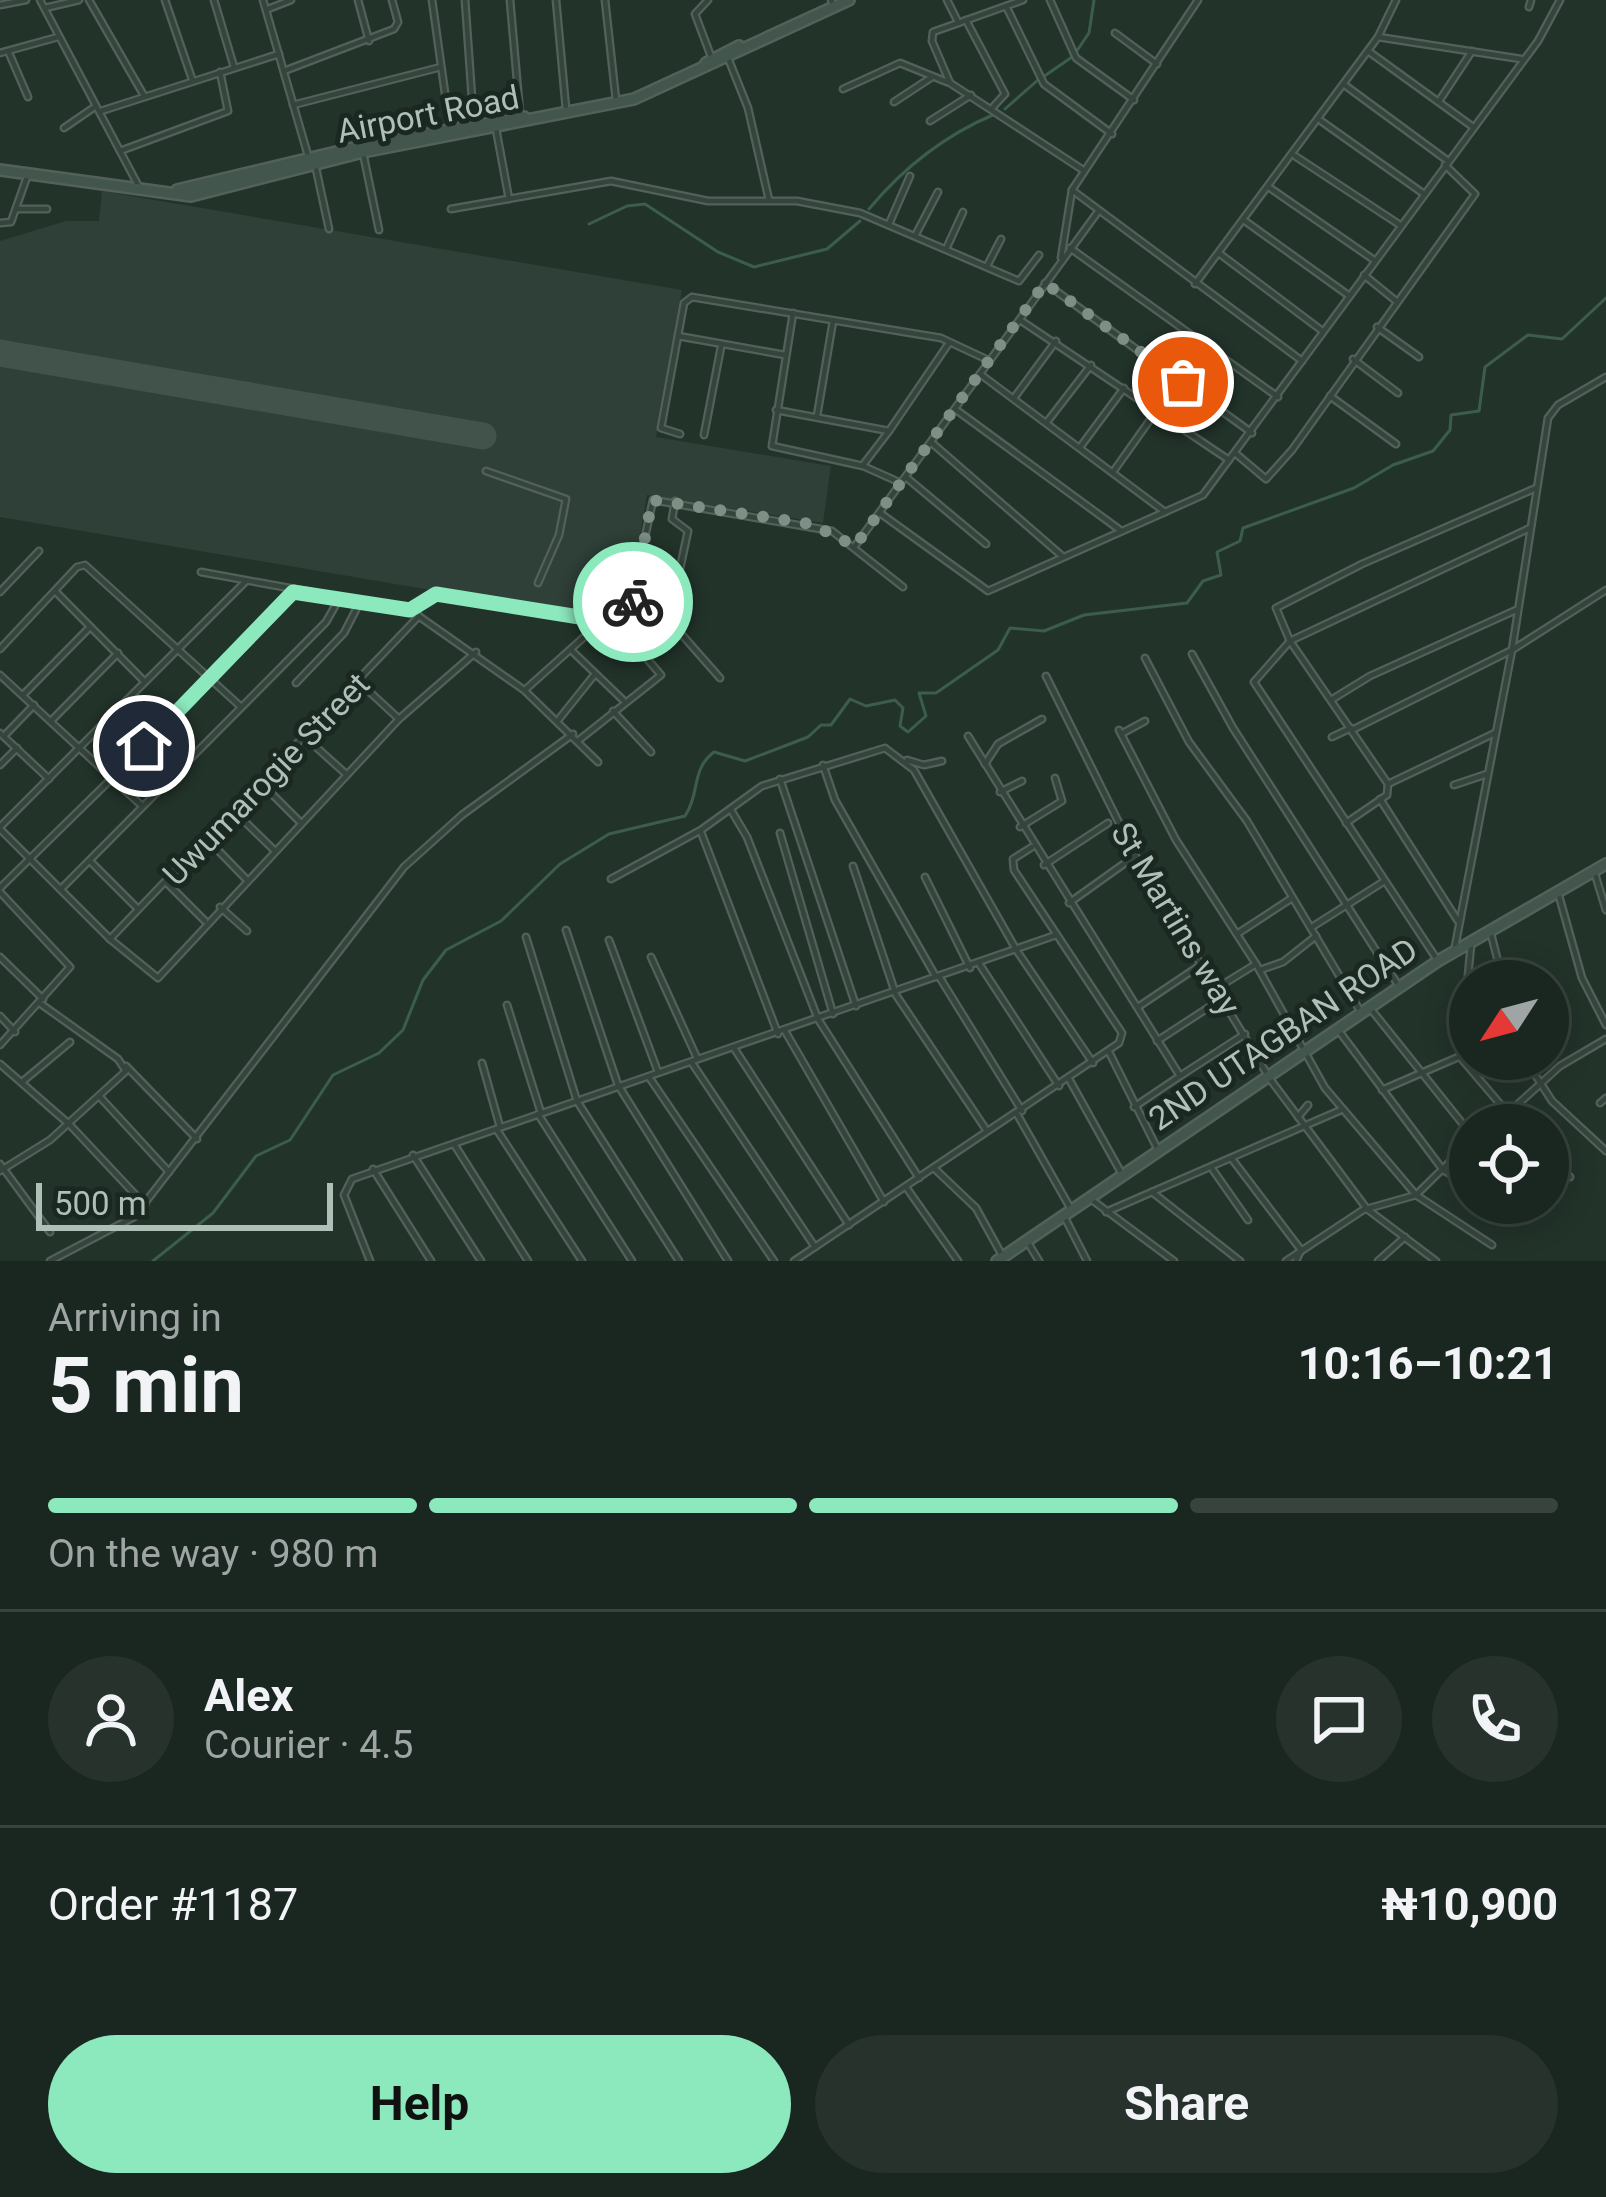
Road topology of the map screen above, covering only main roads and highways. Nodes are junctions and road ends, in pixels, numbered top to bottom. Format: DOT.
graph roads {
  1 [pos="849,0"];
  2 [pos="834,1"];
  3 [pos="312,162"];
  4 [pos="0,166"];
  5 [pos="58,176"];
  6 [pos="1606,864"];
  7 [pos="1000,1259"];
  1 -- 3 [label="main road, Airport Road"];
  2 -- 3 [label="main road, Airport Road"];
  3 -- 5 [label="main road, Airport Road"];
  3 -- 5 [label="main road, Airport Road"];
  4 -- 5 [label="main road, Airport Road"];
  4 -- 5 [label="main road, Airport Road"];
  6 -- 7 [label="main road, 2ND UTAGBAN ROAD"];
}
